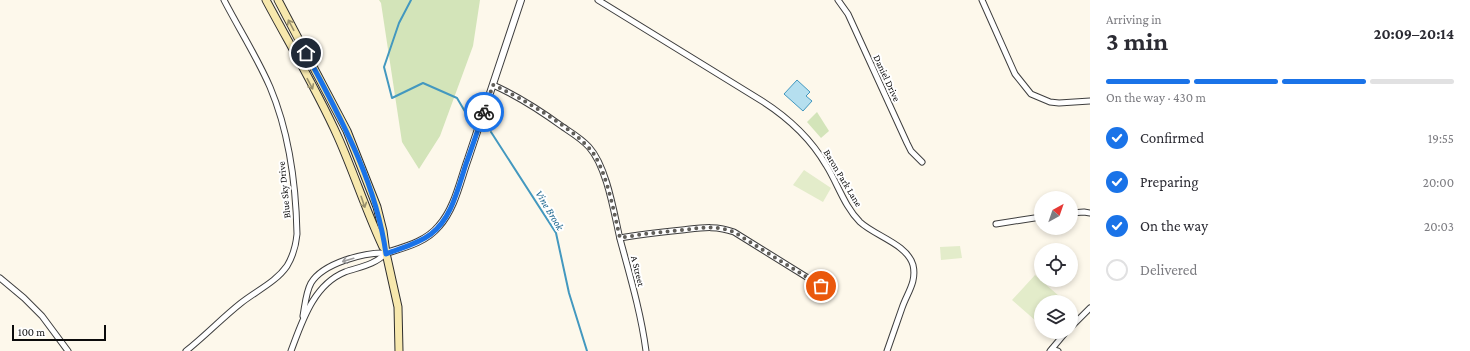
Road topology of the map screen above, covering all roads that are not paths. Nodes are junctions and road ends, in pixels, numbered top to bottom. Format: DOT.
graph roads {
  1 [pos="224,0"];
  2 [pos="266,0"];
  3 [pos="278,0"];
  4 [pos="520,0"];
  5 [pos="598,0"];
  6 [pos="838,0"];
  7 [pos="982,0"];
  8 [pos="493,85"];
  9 [pos="1090,101"];
  10 [pos="922,162"];
  11 [pos="1078,212"];
  12 [pos="1090,213"];
  13 [pos="1034,218"];
  14 [pos="996,224"];
  15 [pos="620,238"];
  16 [pos="386,254"];
  17 [pos="0,278"];
  18 [pos="821,286"];
  19 [pos="1090,308"];
  20 [pos="1078,320"];
  21 [pos="302,322"];
  22 [pos="1060,339"];
  23 [pos="193,348"];
  24 [pos="1051,350"];
  25 [pos="68,351"];
  26 [pos="186,351"];
  27 [pos="292,351"];
  28 [pos="399,351"];
  29 [pos="646,351"];
  30 [pos="887,351"];
  31 [pos="1058,351"];
  1 -- 23 [label="street, Blue Sky Drive"];
  2 -- 16 [label="main road, one-way"];
  16 -- 3 [label="main road, one-way"];
  4 -- 8 [label="street"];
  5 -- 30 [label="street, Baron Park Lane"];
  6 -- 10 [label="street, Daniel Drive"];
  7 -- 9 [label="street"];
  8 -- 15 [label="street, A Street"];
  8 -- 16 [label="street"];
  11 -- 12 [label="street"];
  13 -- 14 [label="street"];
  15 -- 18 [label="street"];
  15 -- 29 [label="street, A Street"];
  16 -- 21 [label="street"];
  16 -- 21 [label="street, one-way"];
  16 -- 28 [label="main road"];
  17 -- 25 [label="street"];
  19 -- 20 [label="street"];
  21 -- 27 [label="street"];
  22 -- 24 [label="street"];
  23 -- 26 [label="street, Blue Sky Drive"];
  24 -- 31 [label="street"];
}
